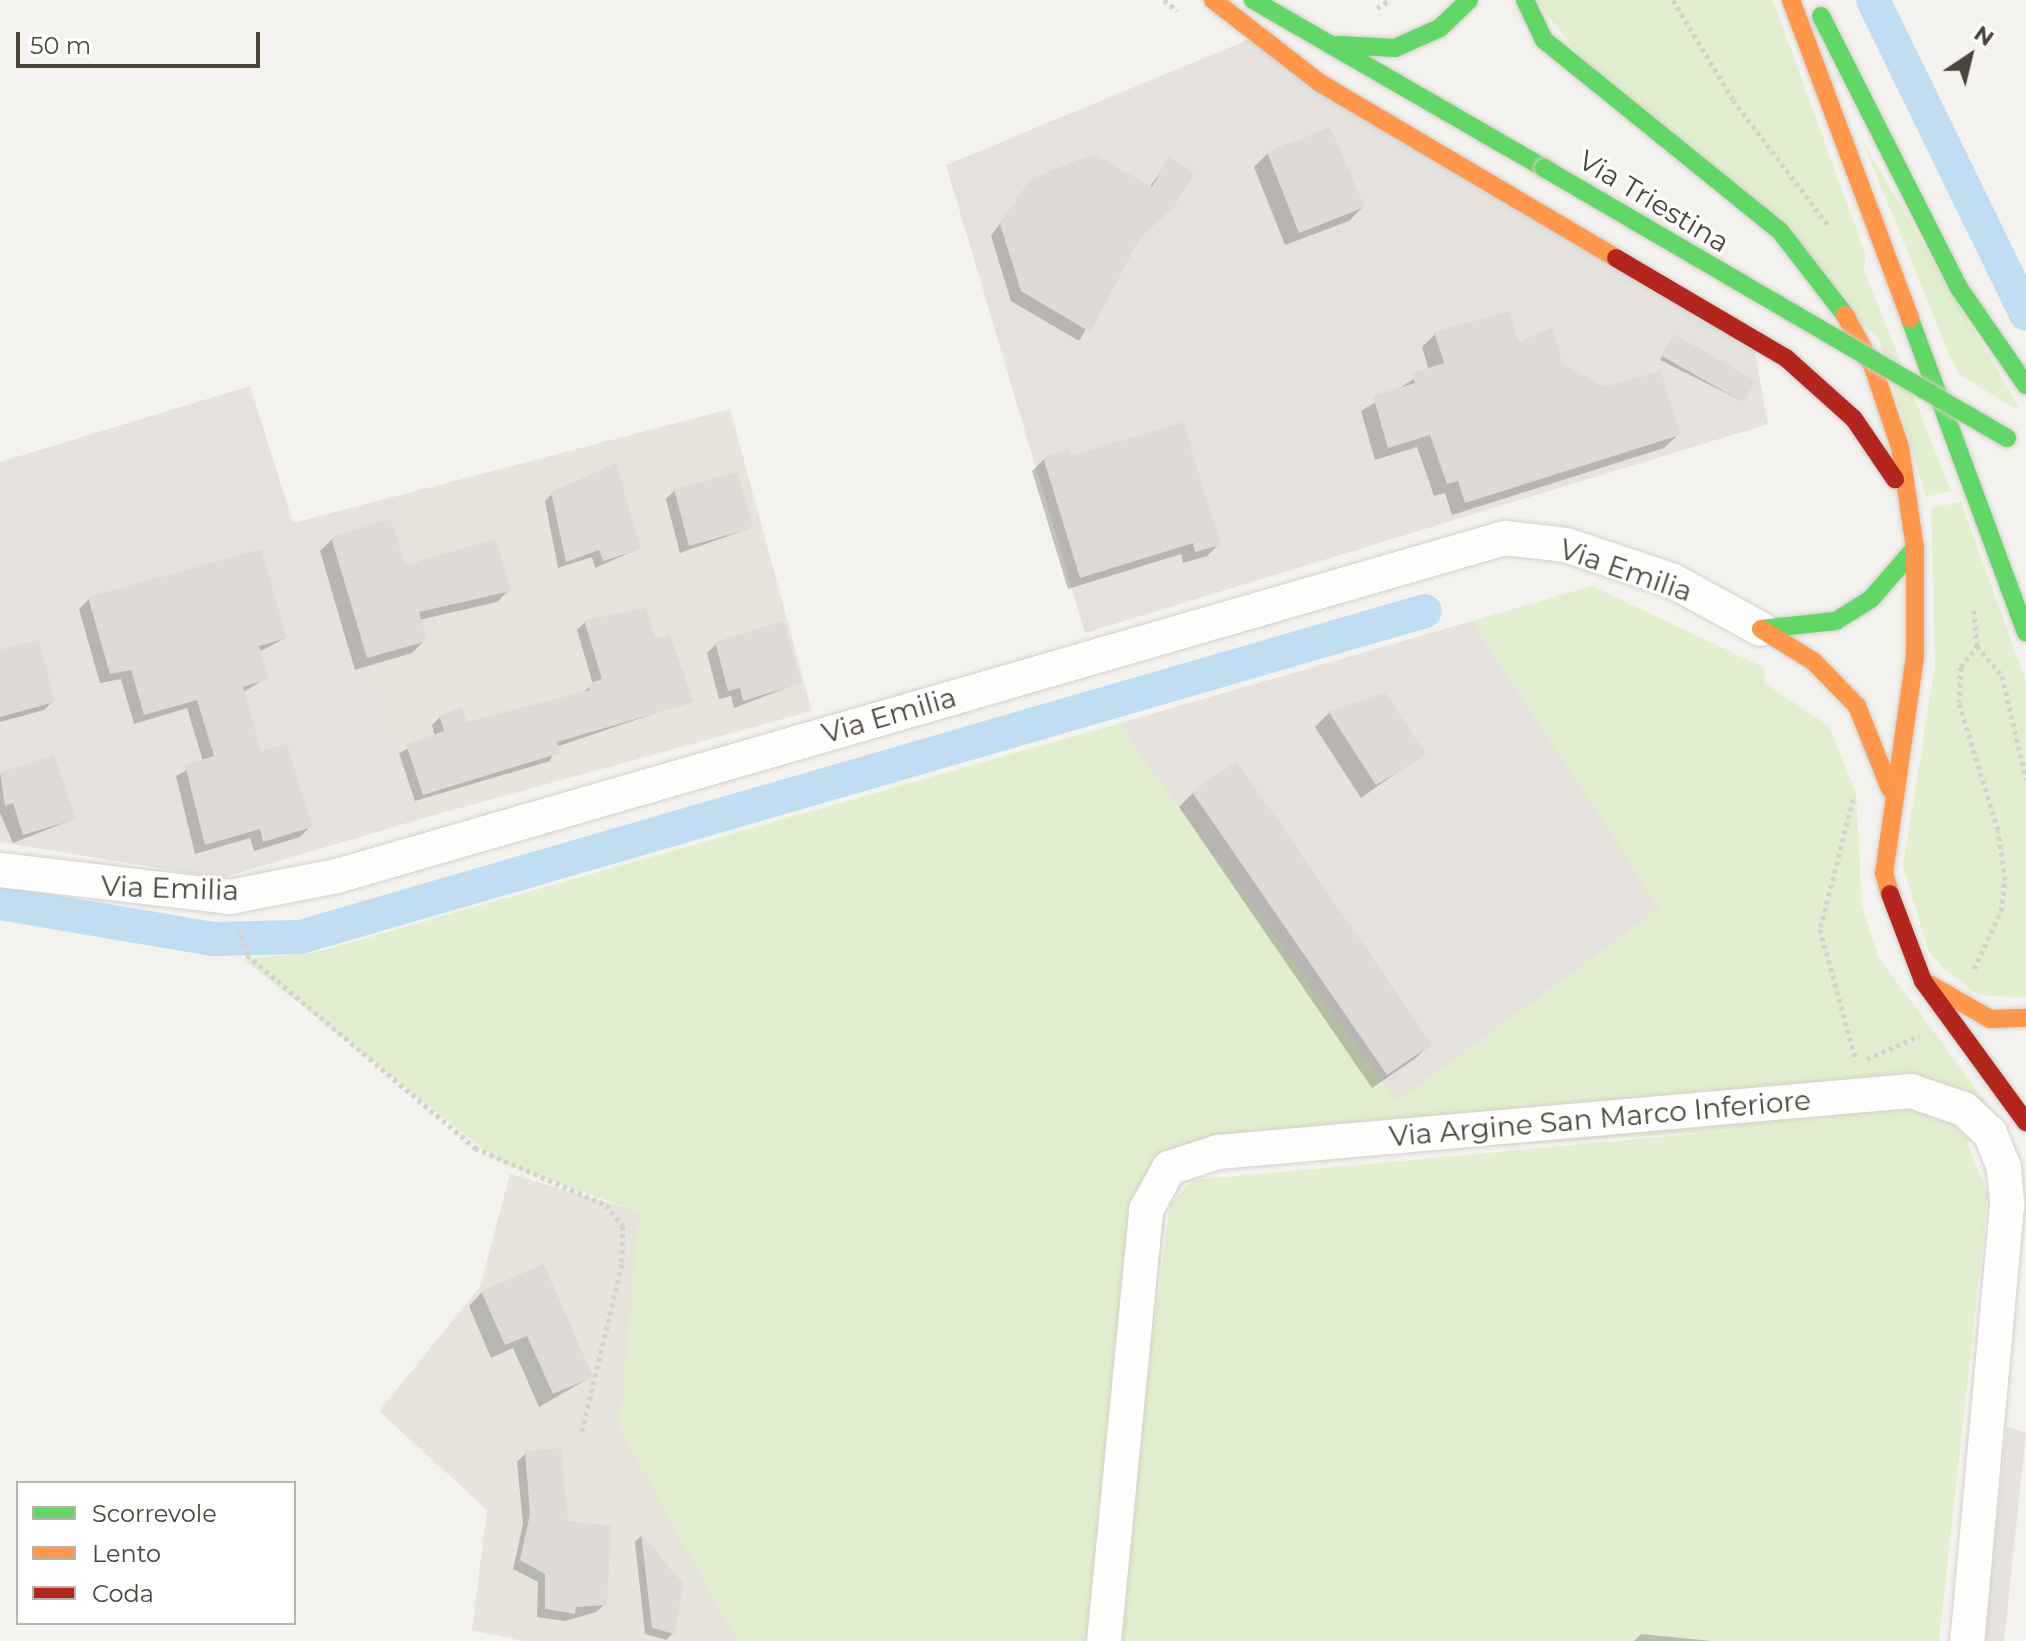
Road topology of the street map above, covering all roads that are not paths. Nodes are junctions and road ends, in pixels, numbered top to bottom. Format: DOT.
graph roads {
  1 [pos="1213,0"];
  2 [pos="1253,0"];
  3 [pos="1469,0"];
  4 [pos="1525,0"];
  5 [pos="1791,0"];
  6 [pos="1812,0"];
  7 [pos="1831,0"];
  8 [pos="1332,44"];
  9 [pos="2021,378"];
  10 [pos="2026,451"];
  11 [pos="1907,499"];
  12 [pos="1915,548"];
  13 [pos="1761,629"];
  14 [pos="2026,632"];
  15 [pos="1892,794"];
  16 [pos="0,870"];
  17 [pos="1923,981"];
  18 [pos="2026,1018"];
  19 [pos="2026,1122"];
  20 [pos="1104,1641"];
  21 [pos="1967,1641"];
  1 -- 11 [label="street"];
  2 -- 8 [label="street, Via Triestina"];
  3 -- 8 [label="street"];
  4 -- 11 [label="street"];
  5 -- 14 [label="street"];
  6 -- 9 [label="street"];
  7 -- 9 [label="street"];
  8 -- 10 [label="street, Via Triestina, bridge"];
  11 -- 12 [label="street"];
  12 -- 13 [label="street"];
  12 -- 15 [label="street"];
  13 -- 15 [label="street"];
  13 -- 16 [label="street, Via Emilia"];
  15 -- 17 [label="street"];
  17 -- 18 [label="street"];
  17 -- 19 [label="street"];
  20 -- 21 [label="street, Via Argine San Marco Inferiore"];
}
